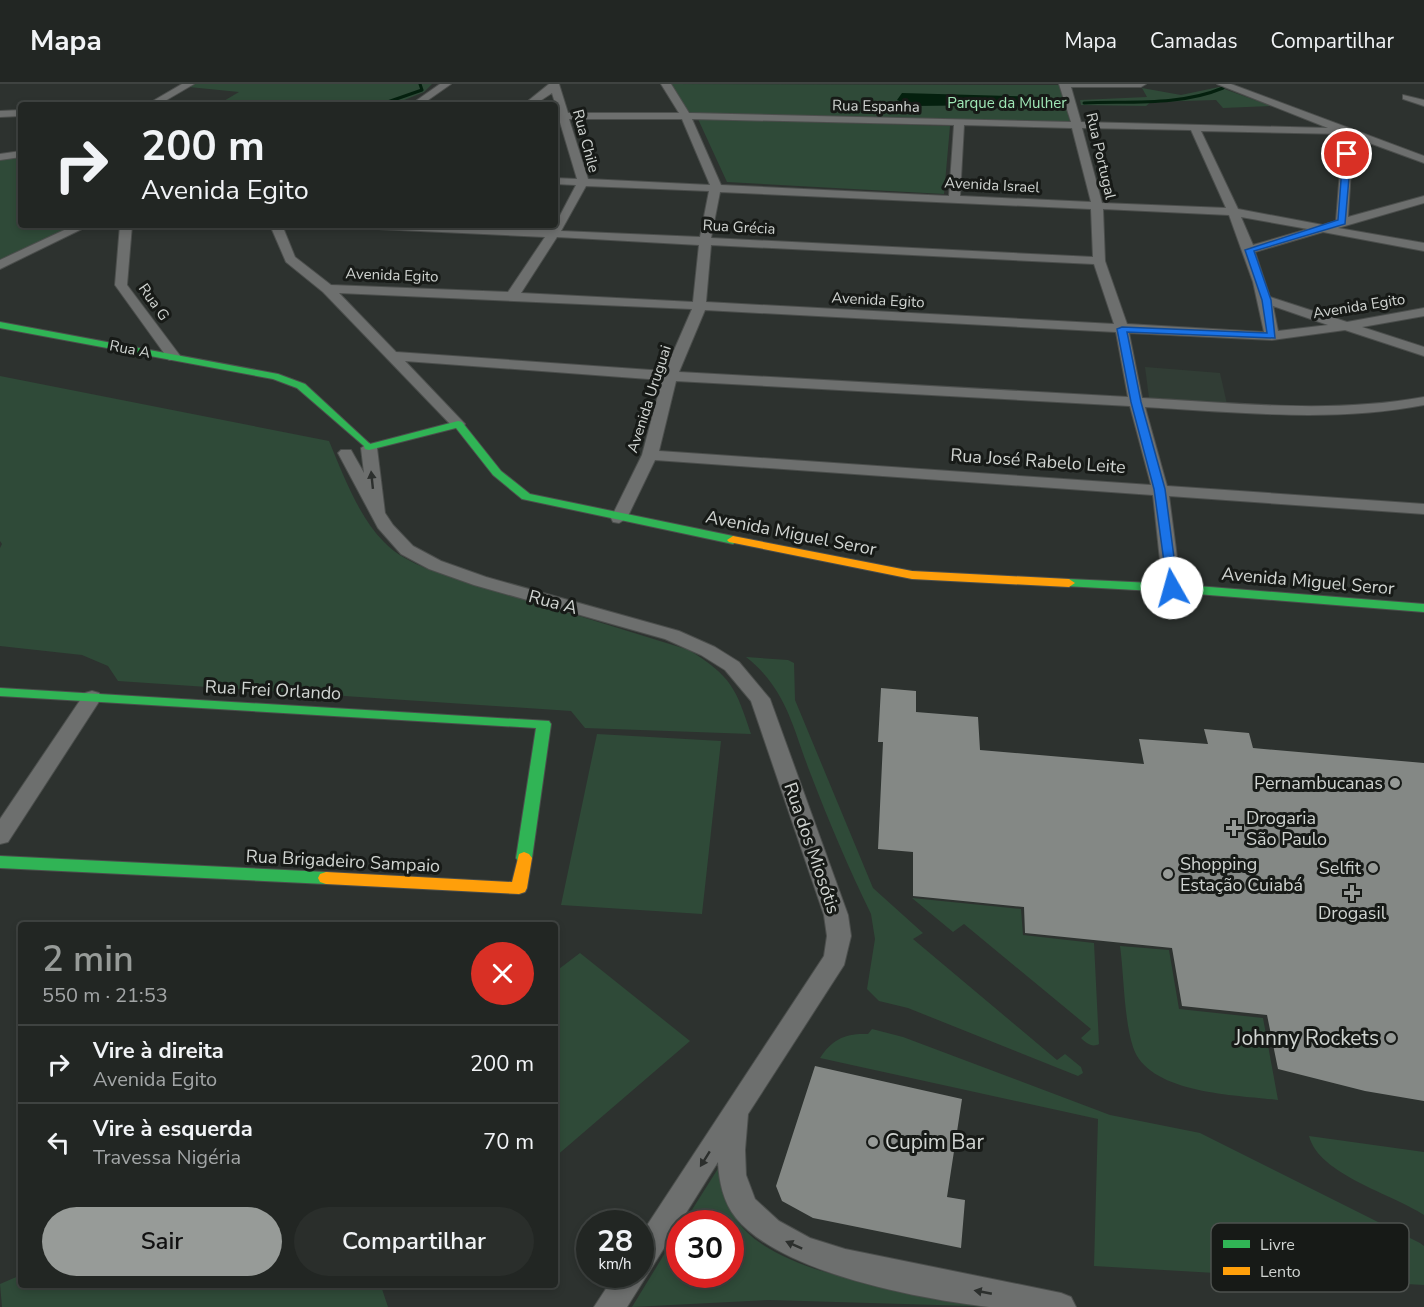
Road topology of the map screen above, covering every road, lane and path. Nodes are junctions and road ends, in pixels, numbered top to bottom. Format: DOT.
graph roads {
  1 [pos="189,84"];
  2 [pos="446,84"];
  3 [pos="666,84"];
  4 [pos="1065,84"];
  5 [pos="1141,84"];
  6 [pos="1222,84"];
  7 [pos="554,85"];
  8 [pos="1406,97"];
  9 [pos="156,102"];
  10 [pos="419,102"];
  11 [pos="532,102"];
  12 [pos="557,102"];
  13 [pos="1424,103"];
  14 [pos="18,112"];
  15 [pos="0,114"];
  16 [pos="560,116"];
  17 [pos="686,116"];
  18 [pos="959,123"];
  19 [pos="1076,124"];
  20 [pos="1194,127"];
  21 [pos="1348,132"];
  22 [pos="18,154"];
  23 [pos="0,157"];
  24 [pos="1424,160"];
  25 [pos="558,180"];
  26 [pos="582,182"];
  27 [pos="716,186"];
  28 [pos="954,198"];
  29 [pos="1424,199"];
  30 [pos="1096,205"];
  31 [pos="1233,212"];
  32 [pos="1342,222"];
  33 [pos="558,225"];
  34 [pos="78,228"];
  35 [pos="126,228"];
  36 [pos="277,228"];
  37 [pos="436,228"];
  38 [pos="556,228"];
  39 [pos="1327,228"];
  40 [pos="553,234"];
  41 [pos="705,240"];
  42 [pos="1424,247"];
  43 [pos="1249,250"];
  44 [pos="1100,261"];
  45 [pos="0,265"];
  46 [pos="328,289"];
  47 [pos="512,296"];
  48 [pos="1267,300"];
  49 [pos="699,308"];
  50 [pos="1424,312"];
  51 [pos="0,325"];
  52 [pos="1347,326"];
  53 [pos="1122,329"];
  54 [pos="1272,336"];
  55 [pos="1424,352"];
  56 [pos="393,356"];
  57 [pos="174,357"];
  58 [pos="670,376"];
  59 [pos="1424,401"];
  60 [pos="1136,402"];
  61 [pos="321,406"];
  62 [pos="458,424"];
  63 [pos="368,446"];
  64 [pos="345,451"];
  65 [pos="650,455"];
  66 [pos="1160,489"];
  67 [pos="1424,509"];
  68 [pos="377,513"];
  69 [pos="619,518"];
  70 [pos="1172,588"];
  71 [pos="1424,608"];
  72 [pos="741,675"];
  73 [pos="0,692"];
  74 [pos="92,697"];
  75 [pos="544,724"];
  76 [pos="0,836"];
  77 [pos="0,862"];
  78 [pos="736,1109"];
  79 [pos="654,1241"];
  80 [pos="623,1288"];
  81 [pos="609,1307"];
  82 [pos="1060,1307"];
  1 -- 9 [label="street"];
  2 -- 10 [label="street"];
  3 -- 17 [label="street"];
  4 -- 5 [label="street"];
  4 -- 19 [label="street, Rua Portugal"];
  6 -- 21 [label="street"];
  7 -- 11 [label="street"];
  7 -- 12 [label="street, Rua Chile"];
  8 -- 13 [label="street"];
  14 -- 15 [label="street"];
  16 -- 17 [label="street, Rua Espanha"];
  16 -- 26 [label="street, Rua Chile"];
  17 -- 18 [label="street, Rua Espanha"];
  17 -- 27 [label="street"];
  18 -- 19 [label="street, Rua Espanha"];
  18 -- 28 [label="street"];
  19 -- 20 [label="street, Rua Espanha"];
  19 -- 30 [label="street, Rua Portugal"];
  20 -- 21 [label="street, Rua Espanha"];
  20 -- 31 [label="street"];
  21 -- 24 [label="street"];
  21 -- 32 [label="street"];
  22 -- 23 [label="street"];
  25 -- 26 [label="street, Avenida Israel"];
  26 -- 27 [label="street, Avenida Israel"];
  26 -- 33 [label="street, Rua Chile"];
  27 -- 28 [label="street, Avenida Israel"];
  27 -- 41 [label="street, Avenida Uruguai"];
  28 -- 30 [label="street, Avenida Israel"];
  29 -- 32 [label="street"];
  30 -- 31 [label="street, Avenida Israel"];
  30 -- 44 [label="street, Rua Portugal"];
  31 -- 39 [label="street, Avenida Israel"];
  31 -- 43 [label="street"];
  32 -- 39 [label="street"];
  34 -- 45 [label="street"];
  35 -- 57 [label="street, Rua G"];
  36 -- 46 [label="street, Avenida Miguel Seror"];
  37 -- 40 [label="street, Rua Grécia"];
  38 -- 40 [label="street, Rua Chile"];
  39 -- 42 [label="street, Avenida Israel"];
  39 -- 43 [label="street"];
  40 -- 41 [label="street, Rua Grécia"];
  40 -- 47 [label="street, Rua Chile"];
  41 -- 44 [label="street, Rua Grécia"];
  41 -- 49 [label="street, Avenida Uruguai"];
  43 -- 48 [label="street"];
  44 -- 53 [label="street, Rua Portugal"];
  46 -- 47 [label="street, Avenida Egito"];
  46 -- 56 [label="street, Avenida Miguel Seror"];
  47 -- 49 [label="street, Avenida Egito"];
  48 -- 52 [label="street"];
  48 -- 54 [label="street"];
  49 -- 53 [label="street, Avenida Egito"];
  49 -- 58 [label="street, Avenida Uruguai"];
  50 -- 52 [label="street, Avenida Egito"];
  51 -- 57 [label="street, Rua A"];
  52 -- 54 [label="street, Avenida Egito"];
  52 -- 55 [label="street"];
  53 -- 54 [label="street, Avenida Egito"];
  53 -- 60 [label="street, Rua Portugal"];
  56 -- 58 [label="street"];
  56 -- 62 [label="street, Avenida Miguel Seror"];
  57 -- 61 [label="street, Rua A"];
  58 -- 60 [label="street"];
  58 -- 65 [label="street, Avenida Uruguai"];
  59 -- 60 [label="street"];
  60 -- 66 [label="street, Rua Portugal"];
  61 -- 63 [label="street, Rua A"];
  61 -- 64 [label="street, Rua A"];
  62 -- 63 [label="street"];
  62 -- 69 [label="street, Avenida Miguel Seror"];
  63 -- 64 [label="street"];
  68 -- 63 [label="street, Rua A, one-way"];
  64 -- 68 [label="street, Rua A"];
  65 -- 66 [label="street, Rua José Rabelo Leite"];
  65 -- 69 [label="street, Avenida Uruguai"];
  66 -- 67 [label="street, Rua José Rabelo Leite"];
  66 -- 70 [label="street, Rua Portugal"];
  68 -- 72 [label="street, Rua A"];
  69 -- 70 [label="street, Avenida Miguel Seror"];
  70 -- 71 [label="street, Avenida Miguel Seror"];
  72 -- 78 [label="street, Rua dos Miosótis"];
  73 -- 74 [label="street, Rua Frei Orlando"];
  74 -- 75 [label="street, Rua Frei Orlando"];
  74 -- 76 [label="street"];
  75 -- 77 [label="street, Rua Brigadeiro Sampaio"];
  78 -- 79 [label="street, Rua dos Miosótis, one-way"];
  82 -- 78 [label="street, Rua dos Miosótis, one-way"];
  80 -- 81 [label="street"];
}
